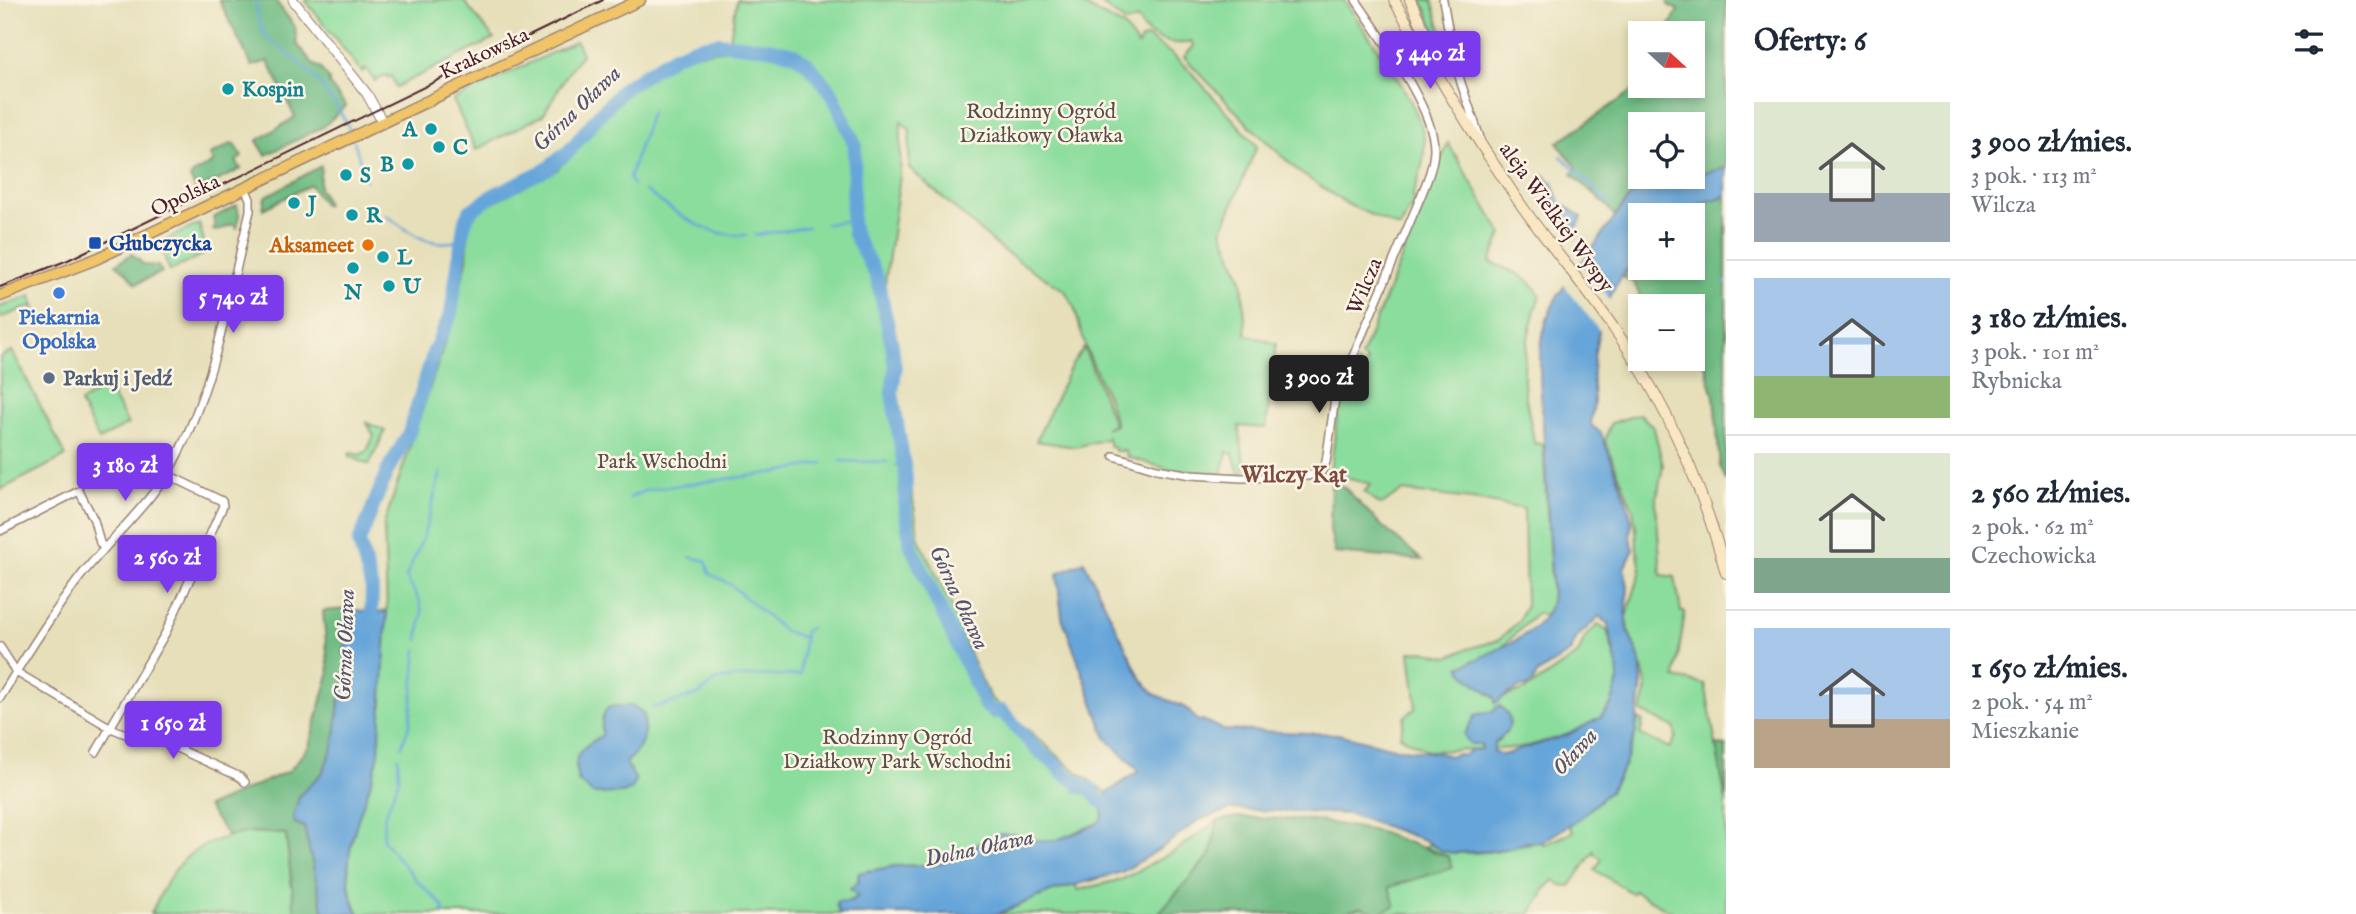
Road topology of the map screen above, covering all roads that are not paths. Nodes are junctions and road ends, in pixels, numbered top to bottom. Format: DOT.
graph roads {
  1 [pos="293,0"];
  2 [pos="640,0"];
  3 [pos="1356,0"];
  4 [pos="1394,0"];
  5 [pos="1410,0"];
  6 [pos="1443,0"];
  7 [pos="1440,75"];
  8 [pos="383,123"];
  9 [pos="1482,144"];
  10 [pos="245,188"];
  11 [pos="0,296"];
  12 [pos="1114,456"];
  13 [pos="166,474"];
  14 [pos="0,531"];
  15 [pos="104,548"];
  16 [pos="1726,573"];
  17 [pos="0,647"];
  18 [pos="16,673"];
  19 [pos="0,698"];
  20 [pos="111,727"];
  21 [pos="96,752"];
  22 [pos="246,782"];
  1 -- 8 [label="street"];
  2 -- 8 [label="main road, Krakowska"];
  3 -- 12 [label="street, Wilcza"];
  4 -- 7 [label="main road, aleja Wielkiej Wyspy"];
  5 -- 7 [label="main road, aleja Wielkiej Wyspy"];
  6 -- 9 [label="street"];
  7 -- 9 [label="main road, aleja Wielkiej Wyspy"];
  8 -- 10 [label="main road, Opolska"];
  9 -- 16 [label="main road, aleja Wielkiej Wyspy"];
  10 -- 11 [label="main road, Opolska"];
  10 -- 13 [label="street"];
  13 -- 15 [label="street"];
  13 -- 20 [label="street"];
  14 -- 15 [label="street"];
  15 -- 18 [label="street"];
  17 -- 18 [label="street"];
  18 -- 19 [label="street"];
  18 -- 20 [label="street"];
  20 -- 21 [label="street"];
  20 -- 22 [label="street"];
}
